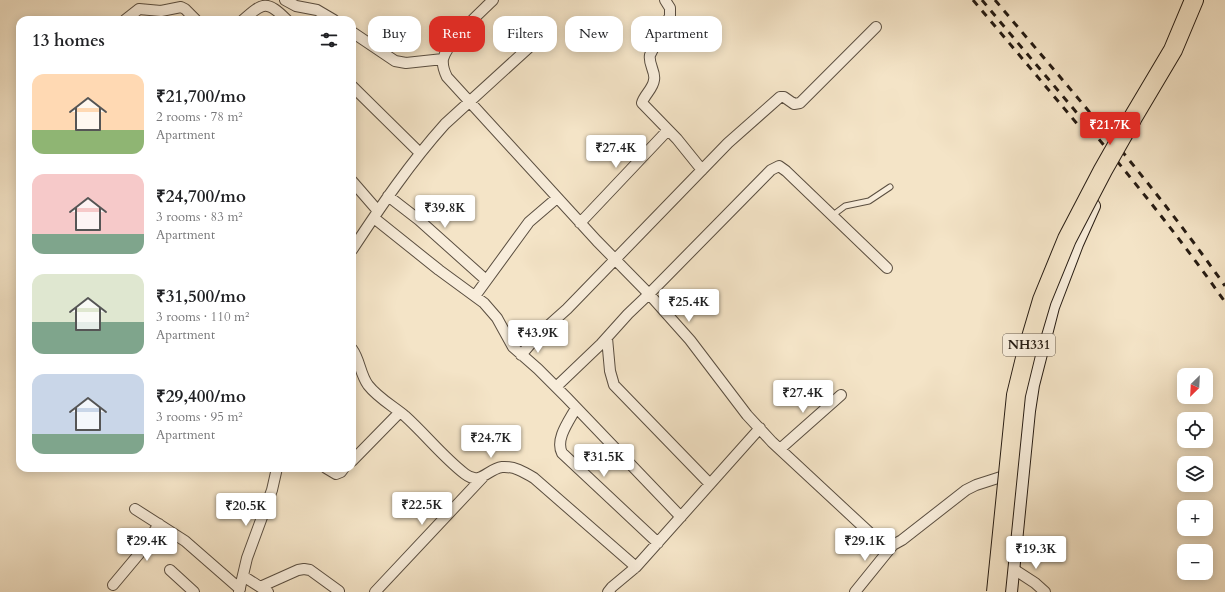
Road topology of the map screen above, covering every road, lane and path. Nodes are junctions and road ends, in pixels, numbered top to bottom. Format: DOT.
graph roads {
  1 [pos="285,0"];
  2 [pos="492,0"];
  3 [pos="665,0"];
  4 [pos="1187,0"];
  5 [pos="1194,0"];
  6 [pos="1200,0"];
  7 [pos="276,5"];
  8 [pos="130,16"];
  9 [pos="192,16"];
  10 [pos="247,16"];
  11 [pos="284,16"];
  12 [pos="327,16"];
  13 [pos="876,27"];
  14 [pos="356,35"];
  15 [pos="524,52"];
  16 [pos="444,59"];
  17 [pos="356,90"];
  18 [pos="469,102"];
  19 [pos="668,130"];
  20 [pos="1127,144"];
  21 [pos="420,154"];
  22 [pos="1114,163"];
  23 [pos="702,170"];
  24 [pos="356,187"];
  25 [pos="890,187"];
  26 [pos="388,196"];
  27 [pos="557,198"];
  28 [pos="376,215"];
  29 [pos="833,216"];
  30 [pos="580,223"];
  31 [pos="356,244"];
  32 [pos="615,259"];
  33 [pos="887,268"];
  34 [pos="486,280"];
  35 [pos="649,294"];
  36 [pos="475,296"];
  37 [pos="607,338"];
  38 [pos="356,355"];
  39 [pos="521,355"];
  40 [pos="556,387"];
  41 [pos="840,395"];
  42 [pos="576,408"];
  43 [pos="400,412"];
  44 [pos="760,428"];
  45 [pos="780,449"];
  46 [pos="356,456"];
  47 [pos="276,472"];
  48 [pos="485,475"];
  49 [pos="1004,476"];
  50 [pos="710,484"];
  51 [pos="135,509"];
  52 [pos="681,517"];
  53 [pos="159,524"];
  54 [pos="658,543"];
  55 [pos="893,545"];
  56 [pos="636,567"];
  57 [pos="1012,568"];
  58 [pos="170,570"];
  59 [pos="243,576"];
  60 [pos="113,585"];
  61 [pos="240,590"];
  62 [pos="264,590"];
  63 [pos="339,591"];
  64 [pos="194,592"];
  65 [pos="375,592"];
  66 [pos="608,592"];
  67 [pos="855,592"];
  68 [pos="992,592"];
  69 [pos="996,592"];
  70 [pos="1010,592"];
  71 [pos="1045,592"];
  1 -- 12 [label="street"];
  2 -- 16 [label="street"];
  3 -- 19 [label="street"];
  4 -- 20 [label="street"];
  5 -- 69 [label="highway, NH331, bridge"];
  6 -- 20 [label="street"];
  7 -- 10 [label="street"];
  7 -- 11 [label="street"];
  8 -- 9 [label="street"];
  13 -- 23 [label="street"];
  14 -- 16 [label="street"];
  15 -- 18 [label="street"];
  16 -- 18 [label="street"];
  17 -- 21 [label="street"];
  18 -- 21 [label="street"];
  18 -- 27 [label="street"];
  19 -- 23 [label="street"];
  19 -- 30 [label="street"];
  20 -- 22 [label="street"];
  21 -- 26 [label="street"];
  22 -- 49 [label="street"];
  22 -- 57 [label="street"];
  23 -- 32 [label="street"];
  24 -- 28 [label="street"];
  25 -- 29 [label="lane"];
  26 -- 28 [label="street"];
  26 -- 34 [label="street"];
  27 -- 30 [label="street"];
  27 -- 34 [label="street"];
  28 -- 31 [label="street"];
  28 -- 36 [label="street"];
  29 -- 33 [label="street"];
  29 -- 35 [label="street"];
  30 -- 32 [label="street"];
  32 -- 35 [label="street"];
  32 -- 39 [label="street"];
  34 -- 36 [label="street"];
  35 -- 37 [label="street"];
  35 -- 44 [label="street"];
  36 -- 39 [label="street"];
  37 -- 40 [label="street"];
  37 -- 50 [label="street"];
  38 -- 43 [label="street"];
  39 -- 40 [label="street"];
  40 -- 42 [label="street"];
  41 -- 45 [label="street"];
  42 -- 52 [label="street"];
  42 -- 54 [label="street"];
  43 -- 46 [label="street"];
  43 -- 48 [label="street"];
  44 -- 45 [label="street"];
  44 -- 50 [label="street"];
  45 -- 55 [label="street"];
  47 -- 59 [label="street"];
  48 -- 56 [label="street"];
  48 -- 65 [label="street"];
  49 -- 55 [label="street"];
  49 -- 68 [label="street"];
  50 -- 52 [label="street"];
  51 -- 53 [label="street"];
  52 -- 54 [label="street"];
  53 -- 60 [label="street"];
  53 -- 61 [label="street"];
  54 -- 56 [label="street"];
  55 -- 67 [label="street"];
  56 -- 66 [label="street"];
  57 -- 70 [label="street"];
  57 -- 71 [label="street"];
  58 -- 64 [label="street"];
  59 -- 61 [label="street"];
  59 -- 62 [label="street"];
  62 -- 63 [label="street"];
}
